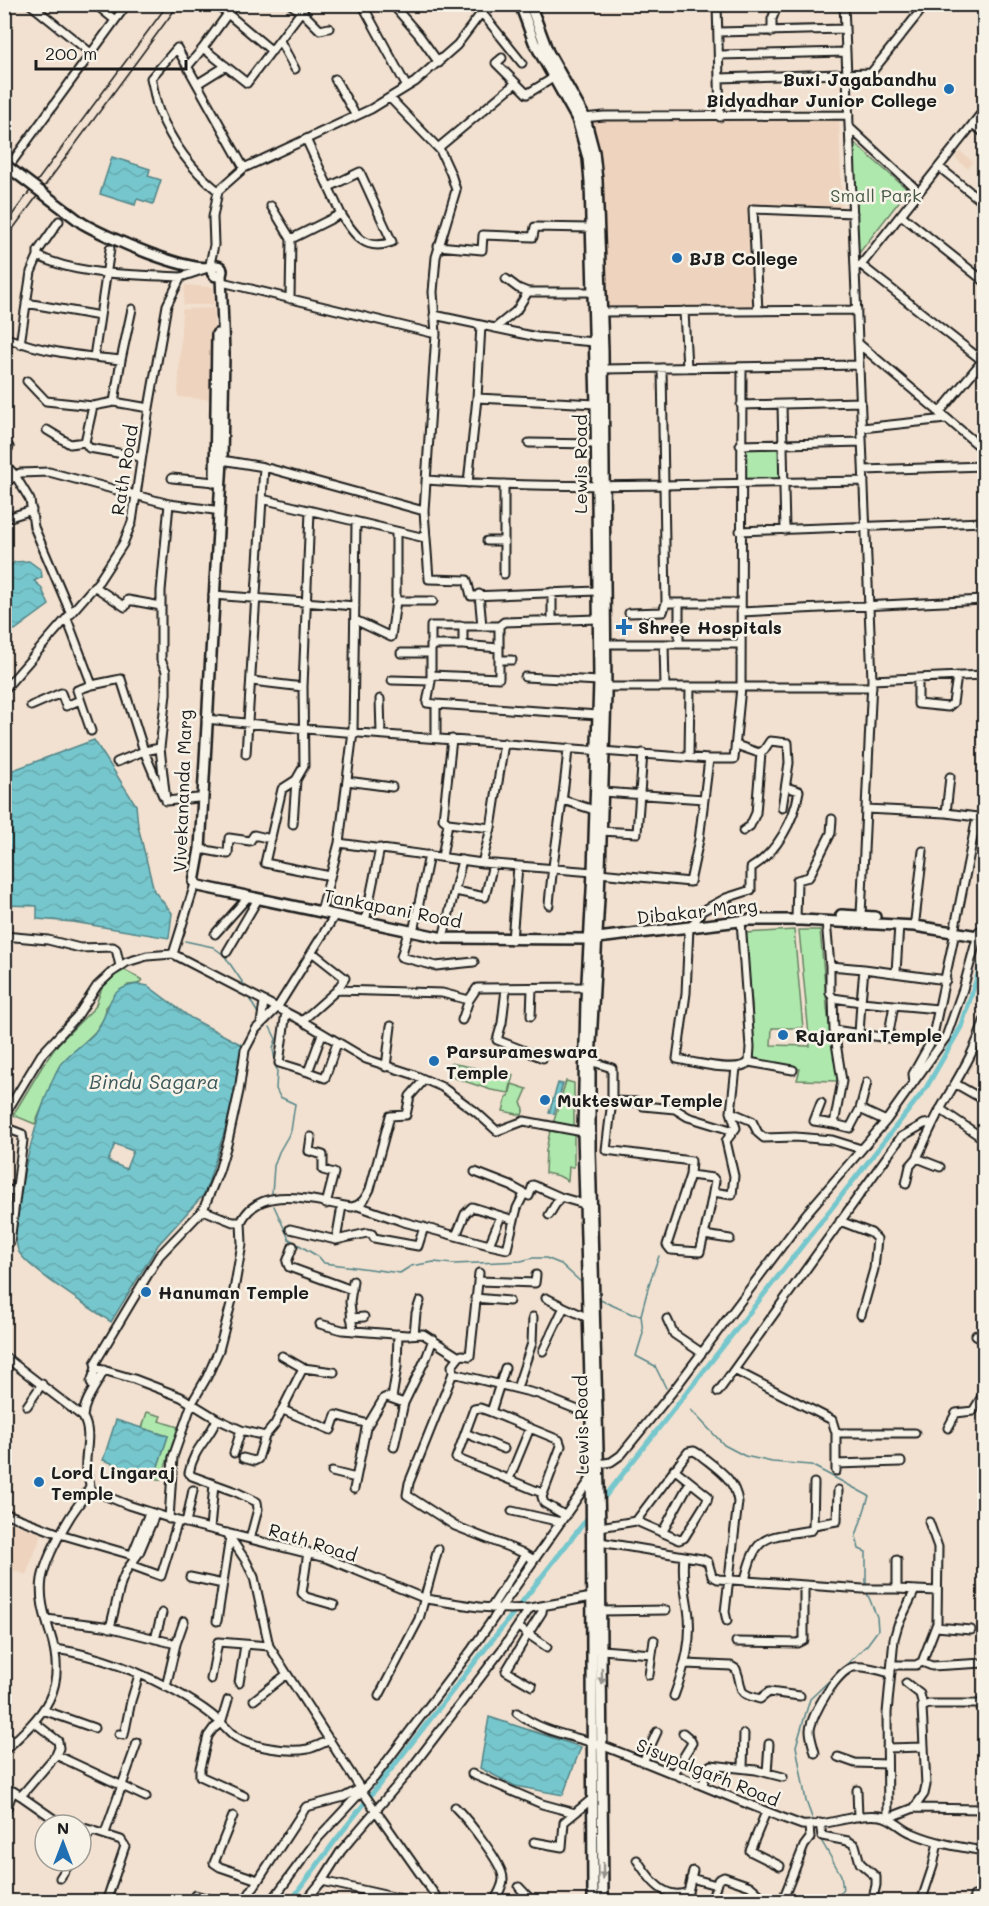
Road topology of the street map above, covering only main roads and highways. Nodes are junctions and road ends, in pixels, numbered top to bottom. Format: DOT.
graph roads {
  1 [pos="520,4"];
  2 [pos="530,4"];
  3 [pos="581,118"];
  4 [pos="4,164"];
  5 [pos="215,273"];
  6 [pos="601,485"];
  7 [pos="213,558"];
  8 [pos="602,684"];
  9 [pos="202,749"];
  10 [pos="600,750"];
  11 [pos="596,872"];
  12 [pos="194,883"];
  13 [pos="798,920"];
  14 [pos="955,930"];
  15 [pos="982,934"];
  16 [pos="593,943"];
  17 [pos="588,1202"];
  18 [pos="591,1300"];
  19 [pos="593,1348"];
  20 [pos="594,1416"];
  21 [pos="595,1493"];
  22 [pos="597,1523"];
  23 [pos="596,1597"];
  24 [pos="598,1744"];
  25 [pos="593,1902"];
  26 [pos="603,1902"];
  1 -- 3 [label="main road, Lewis Road"];
  2 -- 3 [label="main road, Lewis Road"];
  3 -- 6 [label="main road, Lewis Road"];
  3 -- 6 [label="main road, Lewis Road"];
  4 -- 5 [label="main road, bridge"];
  5 -- 7 [label="main road, Vivekananda Marg"];
  5 -- 7 [label="main road, Vivekananda Marg"];
  6 -- 8 [label="main road, Lewis Road"];
  6 -- 8 [label="main road, Lewis Road"];
  7 -- 9 [label="main road, Vivekananda Marg"];
  7 -- 9 [label="main road, Vivekananda Marg"];
  8 -- 10 [label="main road, Lewis Road"];
  8 -- 10 [label="main road, Lewis Road"];
  9 -- 12 [label="main road, Vivekananda Marg"];
  9 -- 12 [label="main road, Vivekananda Marg"];
  10 -- 11 [label="main road, Lewis Road"];
  10 -- 11 [label="main road, Lewis Road"];
  11 -- 16 [label="main road, Lewis Road"];
  12 -- 16 [label="main road, Tankapani Road"];
  13 -- 14 [label="main road, Dibakar Marg"];
  13 -- 14 [label="main road, Dibakar Marg"];
  13 -- 16 [label="main road, Dibakar Marg"];
  14 -- 15 [label="main road, Dibakar Marg"];
  16 -- 17 [label="main road, Lewis Road"];
  16 -- 17 [label="main road, Lewis Road"];
  17 -- 18 [label="main road, Lewis Road"];
  18 -- 19 [label="main road, Lewis Road"];
  18 -- 19 [label="main road, Lewis Road"];
  19 -- 20 [label="main road, Lewis Road"];
  20 -- 21 [label="main road, Lewis Road"];
  20 -- 21 [label="main road, Lewis Road"];
  21 -- 22 [label="main road, Lewis Road"];
  22 -- 23 [label="main road, Lewis Road"];
  22 -- 23 [label="main road, Lewis Road"];
  23 -- 24 [label="main road, Lewis Road"];
  23 -- 24 [label="main road, Lewis Road, one-way"];
  24 -- 25 [label="main road, Lewis Road"];
  24 -- 26 [label="main road, Lewis Road, one-way"];
}
